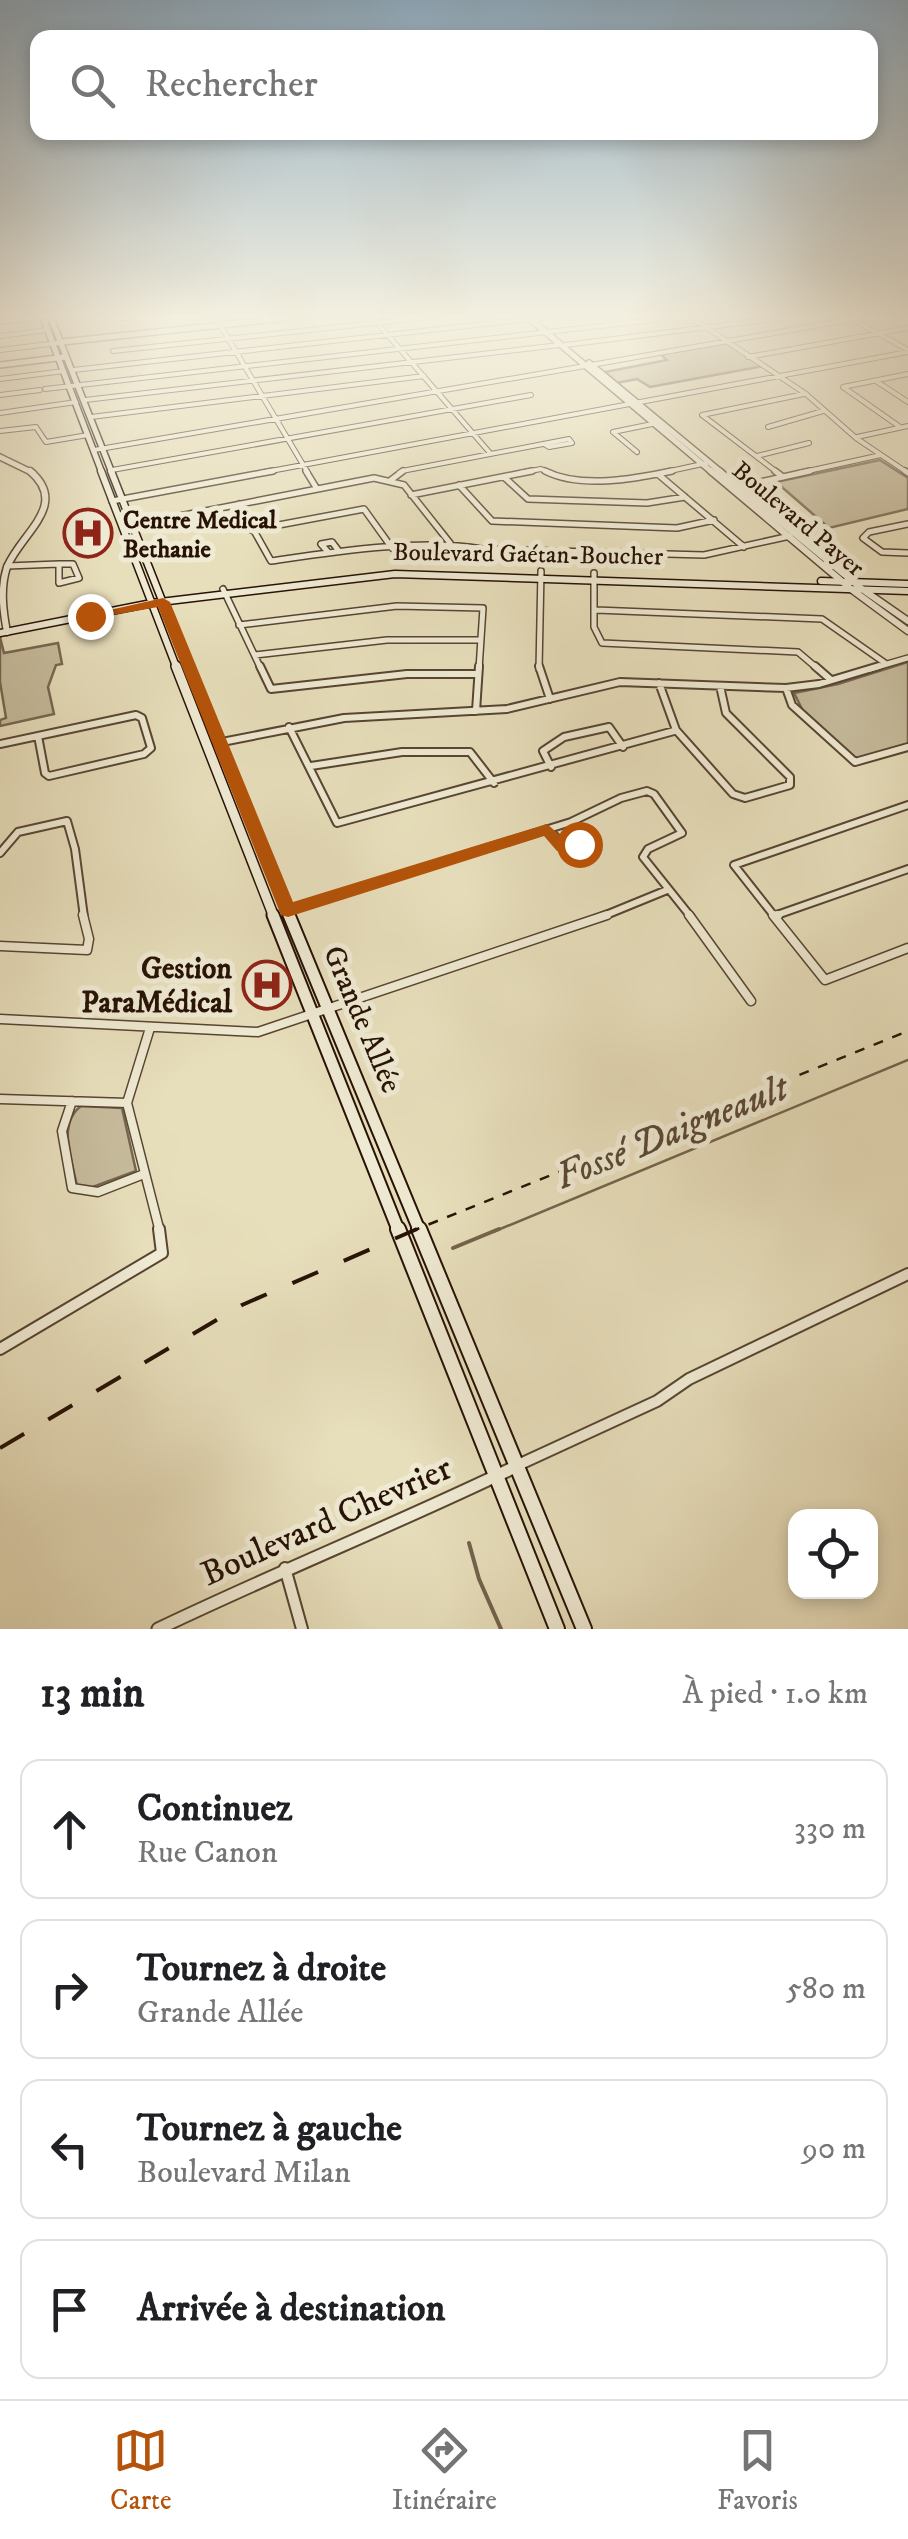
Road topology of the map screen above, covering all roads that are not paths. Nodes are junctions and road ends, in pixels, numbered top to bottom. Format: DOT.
graph roads {
  1 [pos="73,394"];
  2 [pos="83,394"];
  3 [pos="136,394"];
  4 [pos="276,394"];
  5 [pos="419,394"];
  6 [pos="440,394"];
  7 [pos="624,394"];
  8 [pos="688,394"];
  9 [pos="806,394"];
  10 [pos="851,394"];
  11 [pos="531,395"];
  12 [pos="260,396"];
  13 [pos="85,400"];
  14 [pos="76,402"];
  15 [pos="636,404"];
  16 [pos="452,408"];
  17 [pos="824,411"];
  18 [pos="0,413"];
  19 [pos="92,417"];
  20 [pos="273,419"];
  21 [pos="659,423"];
  22 [pos="908,426"];
  23 [pos="768,427"];
  24 [pos="900,428"];
  25 [pos="0,431"];
  26 [pos="473,434"];
  27 [pos="88,436"];
  28 [pos="285,438"];
  29 [pos="856,438"];
  30 [pos="809,443"];
  31 [pos="544,444"];
  32 [pos="104,449"];
  33 [pos="94,450"];
  34 [pos="637,452"];
  35 [pos="490,454"];
  36 [pos="881,455"];
  37 [pos="756,456"];
  38 [pos="0,457"];
  39 [pos="712,462"];
  40 [pos="703,464"];
  41 [pos="302,465"];
  42 [pos="112,470"];
  43 [pos="908,473"];
  44 [pos="658,474"];
  45 [pos="503,476"];
  46 [pos="783,477"];
  47 [pos="390,481"];
  48 [pos="458,485"];
  49 [pos="741,486"];
  50 [pos="732,488"];
  51 [pos="317,489"];
  52 [pos="410,494"];
  53 [pos="685,497"];
  54 [pos="123,498"];
  55 [pos="112,500"];
  56 [pos="239,504"];
  57 [pos="714,520"];
  58 [pos="908,524"];
  59 [pos="133,525"];
  60 [pos="252,530"];
  61 [pos="798,535"];
  62 [pos="790,536"];
  63 [pos="450,543"];
  64 [pos="744,547"];
  65 [pos="392,548"];
  66 [pos="339,551"];
  67 [pos="328,552"];
  68 [pos="908,553"];
  69 [pos="59,564"];
  70 [pos="7,566"];
  71 [pos="830,571"];
  72 [pos="540,574"];
  73 [pos="594,576"];
  74 [pos="733,581"];
  75 [pos="816,582"];
  76 [pos="843,582"];
  77 [pos="856,586"];
  78 [pos="908,588"];
  79 [pos="224,591"];
  80 [pos="1,592"];
  81 [pos="162,600"];
  82 [pos="150,601"];
  83 [pos="596,610"];
  84 [pos="892,619"];
  85 [pos="904,619"];
  86 [pos="239,626"];
  87 [pos="3,630"];
  88 [pos="908,631"];
  89 [pos="481,640"];
  90 [pos="255,655"];
  91 [pos="908,658"];
  92 [pos="886,664"];
  93 [pos="478,674"];
  94 [pos="832,681"];
  95 [pos="659,683"];
  96 [pos="720,686"];
  97 [pos="786,688"];
  98 [pos="550,700"];
  99 [pos="476,711"];
  100 [pos="289,727"];
  101 [pos="674,731"];
  102 [pos="38,736"];
  103 [pos="0,744"];
  104 [pos="212,744"];
  105 [pos="623,747"];
  106 [pos="908,747"];
  107 [pos="311,766"];
  108 [pos="552,766"];
  109 [pos="494,784"];
  110 [pos="908,805"];
  111 [pos="570,822"];
  112 [pos="547,830"];
  113 [pos="1,850"];
  114 [pos="908,869"];
  115 [pos="667,890"];
  116 [pos="288,910"];
  117 [pos="774,916"];
  118 [pos="0,946"];
  119 [pos="908,948"];
  120 [pos="751,1001"];
  121 [pos="329,1009"];
  122 [pos="312,1015"];
  123 [pos="0,1019"];
  124 [pos="150,1028"];
  125 [pos="0,1099"];
  126 [pos="72,1101"];
  127 [pos="126,1103"];
  128 [pos="144,1174"];
  129 [pos="908,1274"];
  130 [pos="0,1349"];
  131 [pos="517,1466"];
  132 [pos="496,1477"];
  133 [pos="286,1568"];
  134 [pos="158,1629"];
  135 [pos="302,1629"];
  136 [pos="558,1629"];
  137 [pos="584,1629"];
  1 -- 14 [label="main road, Grande Allée"];
  2 -- 13 [label="main road, Grande Allée"];
  3 -- 13 [label="street"];
  4 -- 12 [label="street"];
  5 -- 20 [label="street"];
  6 -- 16 [label="street"];
  7 -- 15 [label="street, Boulevard Payer"];
  8 -- 15 [label="street"];
  9 -- 17 [label="street"];
  9 -- 37 [label="street"];
  10 -- 24 [label="street"];
  11 -- 16 [label="street"];
  12 -- 19 [label="street"];
  12 -- 20 [label="street"];
  13 -- 19 [label="main road, Grande Allée"];
  14 -- 18 [label="street"];
  14 -- 27 [label="main road, Grande Allée"];
  15 -- 21 [label="street, Boulevard Payer"];
  15 -- 26 [label="street"];
  16 -- 26 [label="street"];
  16 -- 28 [label="street"];
  17 -- 23 [label="street"];
  17 -- 29 [label="street"];
  19 -- 32 [label="main road, Grande Allée"];
  20 -- 28 [label="street"];
  20 -- 32 [label="street"];
  21 -- 34 [label="street"];
  21 -- 39 [label="street, Boulevard Payer"];
  21 -- 40 [label="street, Boulevard Payer"];
  22 -- 24 [label="street"];
  24 -- 29 [label="street"];
  25 -- 27 [label="street"];
  26 -- 35 [label="street"];
  26 -- 41 [label="street"];
  27 -- 33 [label="main road, Grande Allée"];
  28 -- 41 [label="street"];
  28 -- 42 [label="street"];
  29 -- 36 [label="street"];
  30 -- 37 [label="street"];
  31 -- 35 [label="street"];
  32 -- 33 [label="street"];
  32 -- 42 [label="main road, Grande Allée"];
  33 -- 55 [label="main road, Grande Allée"];
  35 -- 47 [label="street"];
  36 -- 43 [label="street"];
  36 -- 46 [label="street"];
  37 -- 46 [label="street"];
  38 -- 70 [label="street"];
  39 -- 40 [label="street"];
  39 -- 49 [label="street, Boulevard Payer"];
  40 -- 44 [label="street"];
  40 -- 50 [label="street, Boulevard Payer"];
  41 -- 51 [label="street"];
  41 -- 54 [label="street"];
  42 -- 54 [label="main road, Grande Allée"];
  44 -- 45 [label="street"];
  44 -- 53 [label="street"];
  45 -- 48 [label="street"];
  45 -- 53 [label="street"];
  46 -- 49 [label="street"];
  47 -- 51 [label="street"];
  47 -- 52 [label="street"];
  48 -- 52 [label="street"];
  48 -- 57 [label="street"];
  49 -- 50 [label="street"];
  49 -- 61 [label="street, Boulevard Payer"];
  50 -- 62 [label="street, Boulevard Payer"];
  51 -- 56 [label="street"];
  52 -- 63 [label="street"];
  53 -- 57 [label="street"];
  54 -- 55 [label="street"];
  54 -- 59 [label="main road, Grande Allée"];
  55 -- 82 [label="main road, Grande Allée"];
  56 -- 59 [label="street"];
  56 -- 60 [label="street"];
  57 -- 64 [label="street"];
  58 -- 68 [label="street"];
  59 -- 81 [label="main road, Grande Allée"];
  60 -- 65 [label="street"];
  60 -- 67 [label="street"];
  61 -- 62 [label="street"];
  61 -- 77 [label="street, Boulevard Payer"];
  62 -- 64 [label="street"];
  62 -- 71 [label="street, Boulevard Payer"];
  63 -- 64 [label="street"];
  63 -- 65 [label="street"];
  65 -- 66 [label="street"];
  66 -- 67 [label="street"];
  66 -- 67 [label="street"];
  69 -- 69 [label="street"];
  69 -- 70 [label="street"];
  70 -- 80 [label="street"];
  71 -- 75 [label="main road"];
  71 -- 76 [label="street, Boulevard Payer"];
  72 -- 73 [label="main road, Boulevard Gaétan-Boucher"];
  72 -- 79 [label="main road, Boulevard Gaétan-Boucher"];
  72 -- 98 [label="street"];
  73 -- 74 [label="main road, Boulevard Gaétan-Boucher"];
  73 -- 83 [label="street"];
  74 -- 75 [label="main road, Boulevard Gaétan-Boucher"];
  74 -- 77 [label="main road, Boulevard Gaétan-Boucher"];
  75 -- 76 [label="main road, Boulevard Gaétan-Boucher"];
  76 -- 77 [label="main road, Boulevard Gaétan-Boucher"];
  77 -- 78 [label="main road, Boulevard Gaétan-Boucher"];
  77 -- 84 [label="street, Boulevard Payer"];
  77 -- 85 [label="street, Boulevard Payer"];
  79 -- 81 [label="main road, Boulevard Gaétan-Boucher"];
  79 -- 86 [label="street"];
  80 -- 87 [label="street"];
  81 -- 82 [label="main road, Boulevard Gaétan-Boucher"];
  81 -- 104 [label="main road, Grande Allée"];
  82 -- 87 [label="main road, Boulevard Gaétan-Boucher"];
  82 -- 104 [label="main road, Grande Allée"];
  83 -- 92 [label="street"];
  83 -- 94 [label="street"];
  84 -- 85 [label="street"];
  84 -- 88 [label="street, Boulevard Payer"];
  86 -- 89 [label="street"];
  86 -- 90 [label="street"];
  89 -- 90 [label="street"];
  89 -- 93 [label="street"];
  90 -- 93 [label="street"];
  91 -- 92 [label="street"];
  92 -- 94 [label="street"];
  93 -- 99 [label="street"];
  94 -- 97 [label="street"];
  95 -- 96 [label="street"];
  95 -- 98 [label="street"];
  95 -- 101 [label="street"];
  96 -- 97 [label="street"];
  96 -- 101 [label="street"];
  97 -- 106 [label="street"];
  98 -- 99 [label="street"];
  99 -- 100 [label="street"];
  100 -- 104 [label="street"];
  100 -- 107 [label="street"];
  101 -- 105 [label="street"];
  102 -- 102 [label="street"];
  102 -- 103 [label="street"];
  104 -- 116 [label="main road, Grande Allée"];
  104 -- 122 [label="main road, Grande Allée"];
  105 -- 108 [label="street"];
  105 -- 108 [label="street"];
  107 -- 109 [label="street"];
  107 -- 109 [label="street"];
  108 -- 109 [label="street"];
  110 -- 117 [label="street"];
  111 -- 112 [label="street"];
  111 -- 112 [label="street"];
  111 -- 115 [label="street"];
  112 -- 116 [label="street"];
  113 -- 118 [label="street"];
  114 -- 117 [label="street"];
  115 -- 120 [label="street"];
  115 -- 121 [label="street"];
  116 -- 121 [label="main road, Grande Allée"];
  117 -- 119 [label="street"];
  121 -- 122 [label="street"];
  121 -- 131 [label="main road, Grande Allée"];
  122 -- 124 [label="street"];
  122 -- 132 [label="main road, Grande Allée"];
  123 -- 124 [label="street"];
  124 -- 127 [label="street"];
  125 -- 126 [label="street"];
  126 -- 127 [label="street"];
  126 -- 128 [label="street"];
  127 -- 128 [label="street"];
  128 -- 130 [label="street"];
  129 -- 131 [label="street"];
  131 -- 132 [label="street, Boulevard Chevrier"];
  131 -- 137 [label="main road, Grande Allée"];
  132 -- 133 [label="street, Boulevard Chevrier"];
  132 -- 136 [label="main road, Grande Allée"];
  133 -- 134 [label="street, Boulevard Chevrier"];
  133 -- 135 [label="street"];
}
